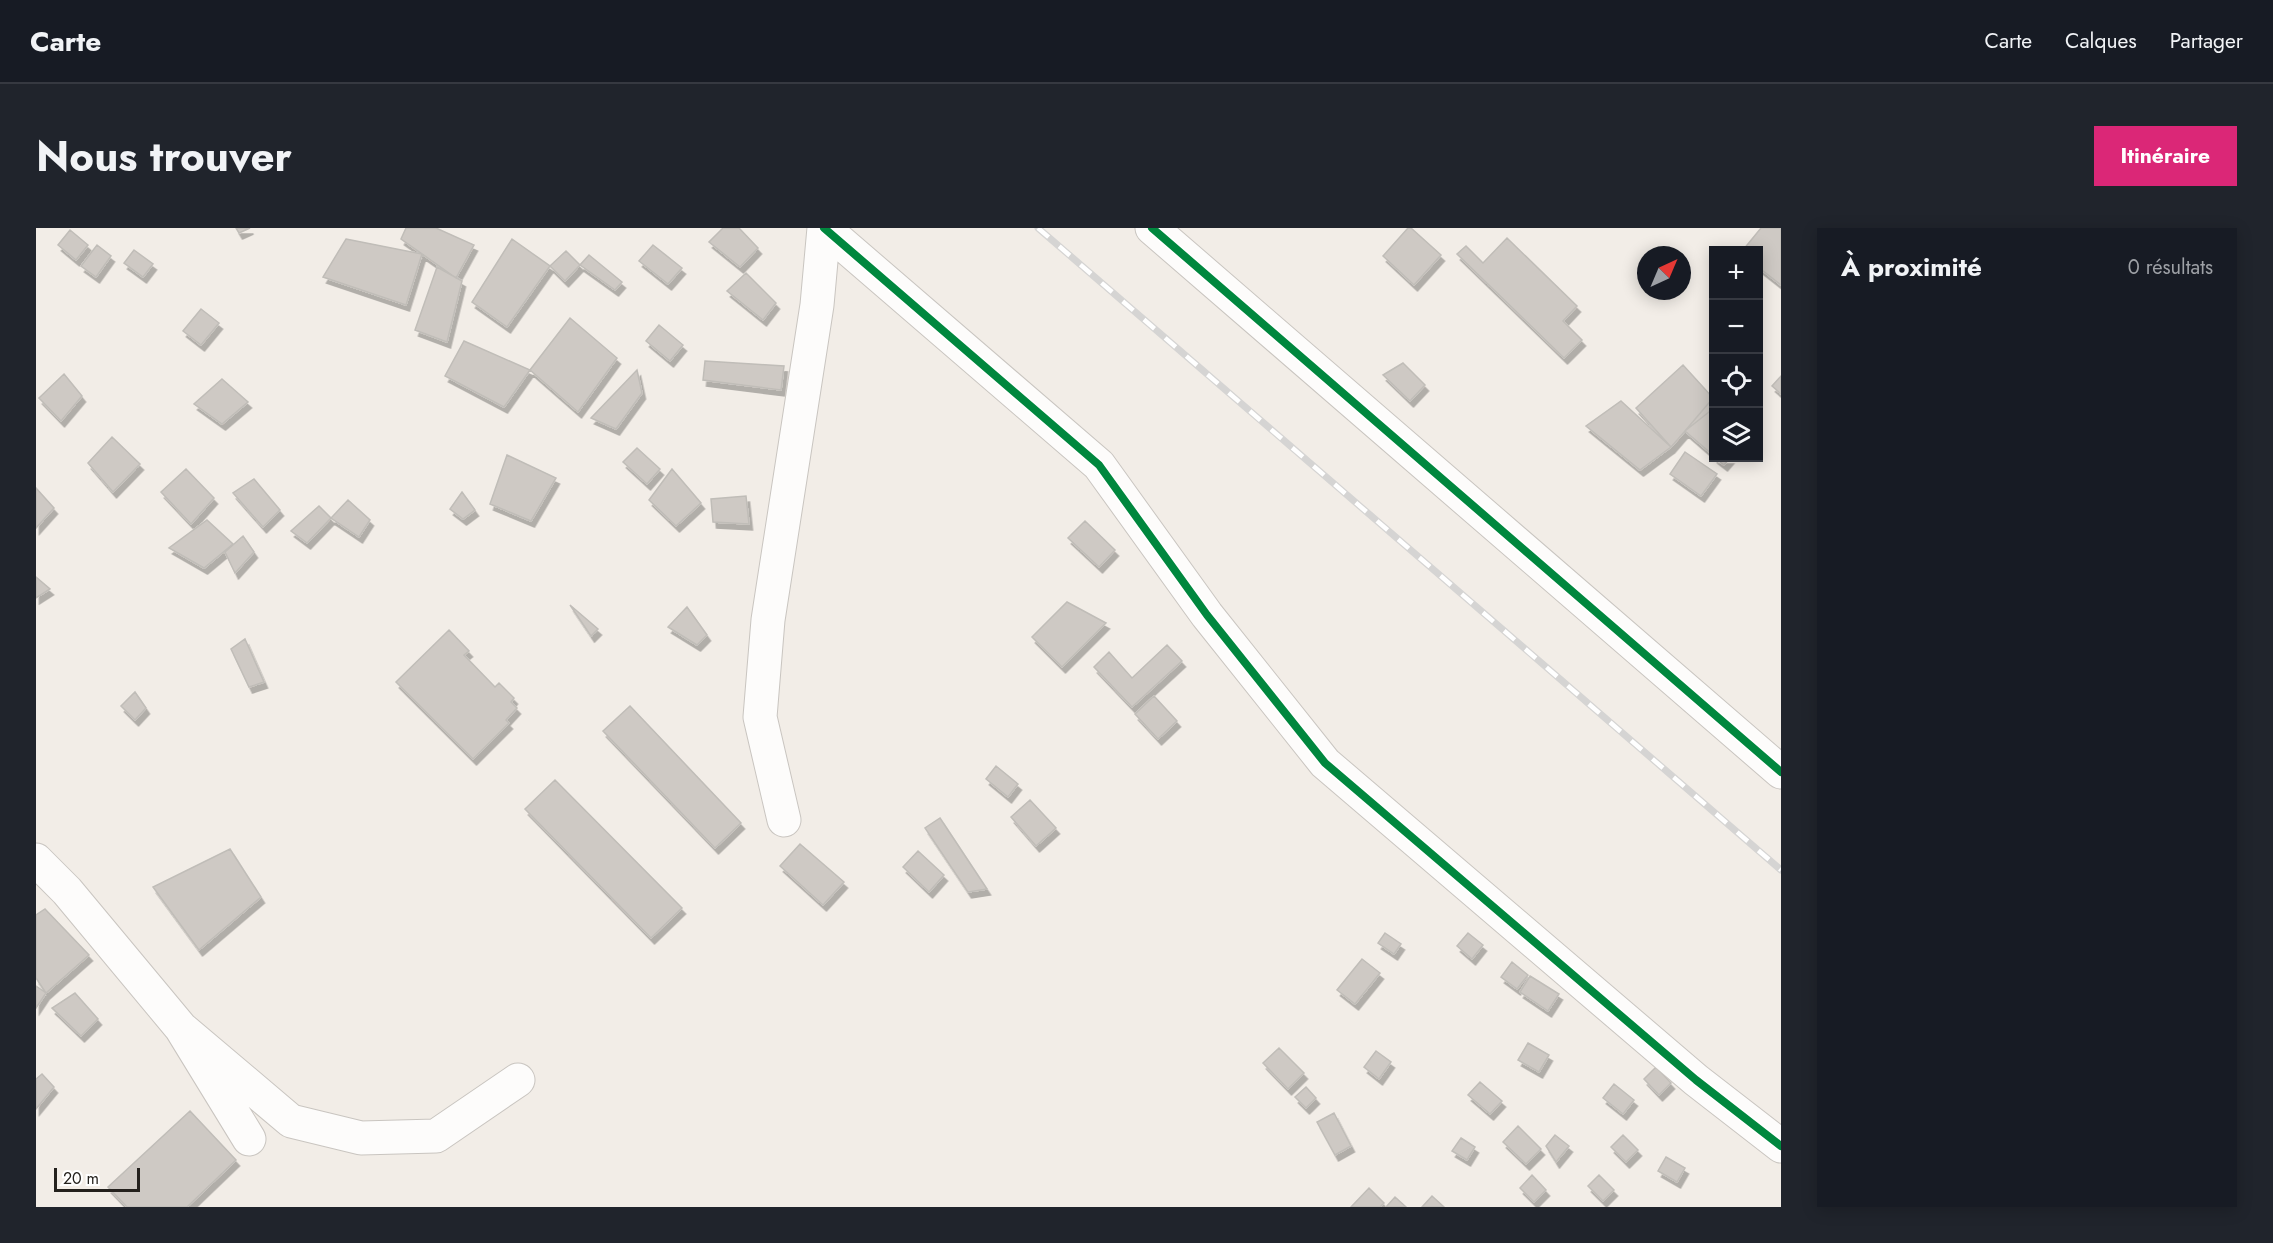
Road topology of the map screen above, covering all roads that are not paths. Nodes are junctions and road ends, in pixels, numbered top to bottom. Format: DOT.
graph roads {
  1 [pos="824,228"];
  2 [pos="1152,228"];
  3 [pos="1781,772"];
  4 [pos="784,820"];
  5 [pos="36,860"];
  6 [pos="181,1028"];
  7 [pos="518,1080"];
  8 [pos="249,1139"];
  9 [pos="1781,1146"];
  1 -- 4 [label="street"];
  1 -- 9 [label="street"];
  2 -- 3 [label="street"];
  5 -- 6 [label="street"];
  6 -- 7 [label="street"];
  6 -- 8 [label="street"];
}
